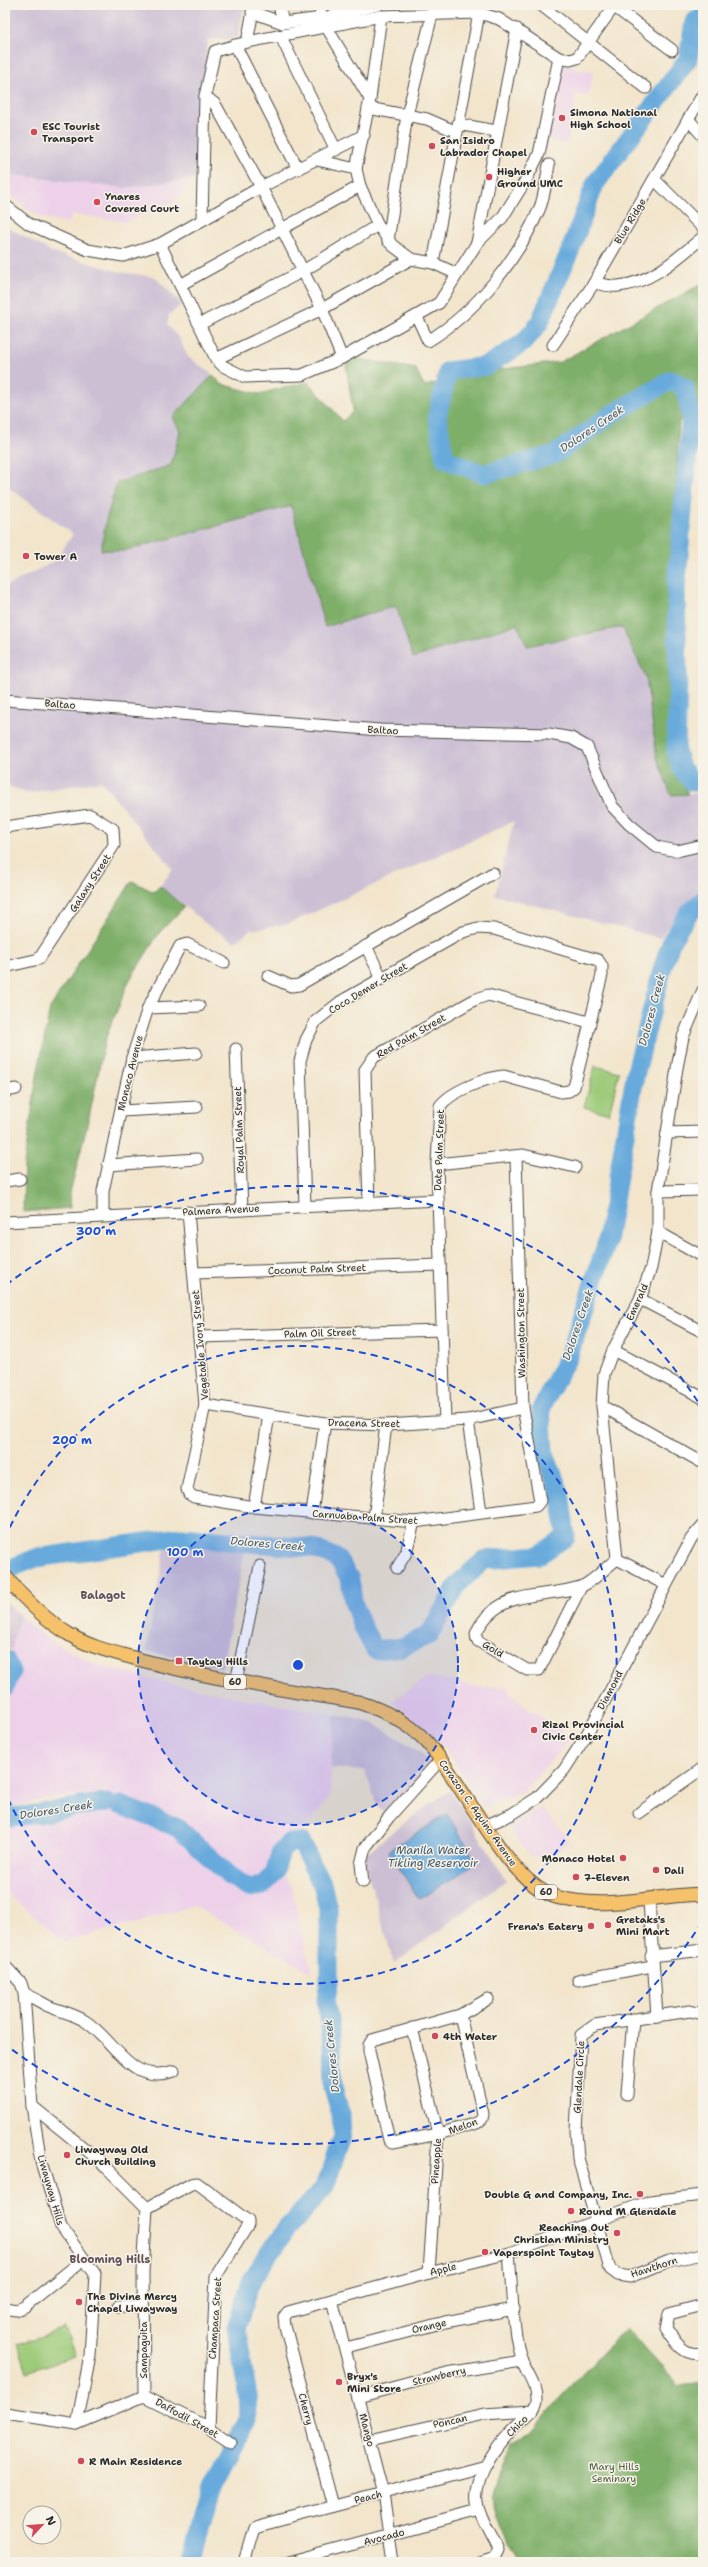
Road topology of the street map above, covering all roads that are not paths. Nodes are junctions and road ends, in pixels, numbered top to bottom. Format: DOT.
graph roads {
  1 [pos="279,5"];
  2 [pos="319,5"];
  3 [pos="378,5"];
  4 [pos="541,5"];
  5 [pos="614,5"];
  6 [pos="356,7"];
  7 [pos="253,8"];
  8 [pos="479,14"];
  9 [pos="432,15"];
  10 [pos="381,16"];
  11 [pos="283,23"];
  12 [pos="325,23"];
  13 [pos="516,29"];
  14 [pos="282,37"];
  15 [pos="247,42"];
  16 [pos="588,42"];
  17 [pos="235,45"];
  18 [pos="672,50"];
  19 [pos="559,58"];
  20 [pos="646,88"];
  21 [pos="703,94"];
  22 [pos="205,96"];
  23 [pos="369,104"];
  24 [pos="407,115"];
  25 [pos="688,119"];
  26 [pos="454,126"];
  27 [pos="496,131"];
  28 [pos="364,135"];
  29 [pos="703,136"];
  30 [pos="336,150"];
  31 [pos="317,160"];
  32 [pos="549,165"];
  33 [pos="298,169"];
  34 [pos="356,169"];
  35 [pos="655,180"];
  36 [pos="360,186"];
  37 [pos="261,187"];
  38 [pos="5,205"];
  39 [pos="202,220"];
  40 [pos="378,225"];
  41 [pos="281,228"];
  42 [pos="703,228"];
  43 [pos="703,237"];
  44 [pos="388,242"];
  45 [pos="477,243"];
  46 [pos="160,244"];
  47 [pos="411,259"];
  48 [pos="433,263"];
  49 [pos="303,271"];
  50 [pos="457,274"];
  51 [pos="594,283"];
  52 [pos="180,285"];
  53 [pos="322,309"];
  54 [pos="418,317"];
  55 [pos="200,324"];
  56 [pos="553,345"];
  57 [pos="342,358"];
  58 [pos="216,359"];
  59 [pos="5,700"];
  60 [pos="5,827"];
  61 [pos="703,845"];
  62 [pos="493,873"];
  63 [pos="366,946"];
  64 [pos="598,960"];
  65 [pos="224,963"];
  66 [pos="5,967"];
  67 [pos="268,976"];
  68 [pos="382,979"];
  69 [pos="703,990"];
  70 [pos="199,1006"];
  71 [pos="148,1008"];
  72 [pos="589,1022"];
  73 [pos="236,1049"];
  74 [pos="196,1053"];
  75 [pos="132,1058"];
  76 [pos="197,1107"];
  77 [pos="121,1111"];
  78 [pos="703,1132"];
  79 [pos="667,1133"];
  80 [pos="516,1156"];
  81 [pos="197,1159"];
  82 [pos="108,1164"];
  83 [pos="437,1164"];
  84 [pos="575,1167"];
  85 [pos="20,1179"];
  86 [pos="5,1181"];
  87 [pos="703,1190"];
  88 [pos="658,1191"];
  89 [pos="438,1200"];
  90 [pos="369,1204"];
  91 [pos="305,1206"];
  92 [pos="242,1210"];
  93 [pos="188,1212"];
  94 [pos="103,1216"];
  95 [pos="5,1222"];
  96 [pos="658,1232"];
  97 [pos="703,1257"];
  98 [pos="440,1265"];
  99 [pos="194,1273"];
  100 [pos="640,1299"];
  101 [pos="442,1330"];
  102 [pos="703,1332"];
  103 [pos="199,1337"];
  104 [pos="613,1350"];
  105 [pos="703,1398"];
  106 [pos="205,1405"];
  107 [pos="602,1406"];
  108 [pos="523,1408"];
  109 [pos="269,1415"];
  110 [pos="468,1420"];
  111 [pos="445,1422"];
  112 [pos="325,1423"];
  113 [pos="386,1425"];
  114 [pos="703,1463"];
  115 [pos="194,1497"];
  116 [pos="536,1506"];
  117 [pos="254,1507"];
  118 [pos="481,1512"];
  119 [pos="312,1513"];
  120 [pos="374,1519"];
  121 [pos="414,1522"];
  122 [pos="703,1525"];
  123 [pos="617,1560"];
  124 [pos="260,1566"];
  125 [pos="397,1568"];
  126 [pos="9,1581"];
  127 [pos="666,1585"];
  128 [pos="581,1587"];
  129 [pos="236,1682"];
  130 [pos="441,1759"];
  131 [pos="703,1768"];
  132 [pos="639,1813"];
  133 [pos="485,1826"];
  134 [pos="363,1882"];
  135 [pos="703,1894"];
  136 [pos="648,1901"];
  137 [pos="703,1950"];
  138 [pos="652,1961"];
  139 [pos="5,1966"];
  140 [pos="578,1980"];
  141 [pos="24,1992"];
  142 [pos="488,1999"];
  143 [pos="703,2014"];
  144 [pos="460,2015"];
  145 [pos="657,2016"];
  146 [pos="633,2019"];
  147 [pos="412,2028"];
  148 [pos="174,2071"];
  149 [pos="627,2094"];
  150 [pos="32,2106"];
  151 [pos="438,2134"];
  152 [pos="703,2195"];
  153 [pos="147,2208"];
  154 [pos="596,2220"];
  155 [pos="509,2253"];
  156 [pos="703,2254"];
  157 [pos="84,2259"];
  158 [pos="428,2273"];
  159 [pos="332,2300"];
  160 [pos="703,2305"];
  161 [pos="118,2306"];
  162 [pos="143,2306"];
  163 [pos="5,2308"];
  164 [pos="514,2309"];
  165 [pos="288,2312"];
  166 [pos="346,2348"];
  167 [pos="703,2353"];
  168 [pos="522,2361"];
  169 [pos="144,2396"];
  170 [pos="358,2397"];
  171 [pos="532,2411"];
  172 [pos="5,2413"];
  173 [pos="77,2424"];
  174 [pos="209,2428"];
  175 [pos="370,2440"];
  176 [pos="231,2443"];
  177 [pos="486,2466"];
  178 [pos="383,2494"];
  179 [pos="333,2506"];
  180 [pos="479,2510"];
  181 [pos="390,2535"];
  182 [pos="244,2562"];
  183 [pos="288,2562"];
  184 [pos="393,2562"];
  185 [pos="482,2562"];
  1 -- 11 [label="street"];
  2 -- 12 [label="street"];
  3 -- 6 [label="street"];
  4 -- 16 [label="street"];
  5 -- 16 [label="street"];
  5 -- 18 [label="street"];
  6 -- 12 [label="street"];
  7 -- 11 [label="street"];
  7 -- 15 [label="street"];
  8 -- 9 [label="street"];
  8 -- 13 [label="street"];
  8 -- 26 [label="street"];
  9 -- 10 [label="street"];
  9 -- 24 [label="street"];
  10 -- 12 [label="street"];
  10 -- 23 [label="street"];
  11 -- 12 [label="street"];
  12 -- 14 [label="street"];
  12 -- 23 [label="street"];
  13 -- 19 [label="street"];
  13 -- 27 [label="street"];
  14 -- 15 [label="street"];
  14 -- 30 [label="street"];
  15 -- 17 [label="street"];
  16 -- 19 [label="street"];
  16 -- 20 [label="street"];
  17 -- 22 [label="street"];
  17 -- 33 [label="street"];
  19 -- 45 [label="street"];
  21 -- 25 [label="street, Blue Ridge"];
  22 -- 37 [label="street"];
  22 -- 39 [label="street"];
  23 -- 24 [label="street"];
  23 -- 28 [label="street"];
  24 -- 26 [label="street"];
  24 -- 44 [label="street"];
  25 -- 29 [label="street"];
  25 -- 35 [label="street, Blue Ridge"];
  26 -- 27 [label="street"];
  26 -- 48 [label="street"];
  27 -- 45 [label="street"];
  28 -- 30 [label="street"];
  28 -- 34 [label="street"];
  30 -- 31 [label="street"];
  31 -- 33 [label="street"];
  31 -- 34 [label="street"];
  32 -- 54 [label="street"];
  33 -- 37 [label="street"];
  34 -- 36 [label="street"];
  35 -- 42 [label="street"];
  35 -- 51 [label="street, Blue Ridge"];
  36 -- 40 [label="street"];
  36 -- 41 [label="street"];
  37 -- 39 [label="street"];
  37 -- 41 [label="street"];
  38 -- 46 [label="street"];
  39 -- 46 [label="street"];
  40 -- 44 [label="street"];
  40 -- 49 [label="street"];
  41 -- 49 [label="street"];
  41 -- 52 [label="street"];
  43 -- 51 [label="street"];
  44 -- 47 [label="street"];
  45 -- 50 [label="street"];
  46 -- 52 [label="street"];
  47 -- 48 [label="street"];
  47 -- 53 [label="street"];
  48 -- 50 [label="street"];
  49 -- 53 [label="street"];
  49 -- 55 [label="street"];
  50 -- 54 [label="street"];
  51 -- 56 [label="street, Blue Ridge"];
  52 -- 55 [label="street"];
  53 -- 57 [label="street"];
  53 -- 58 [label="street"];
  54 -- 57 [label="street"];
  55 -- 58 [label="street"];
  57 -- 58 [label="street"];
  59 -- 61 [label="street, Baltao"];
  60 -- 66 [label="street, Galaxy Street"];
  62 -- 63 [label="street"];
  63 -- 67 [label="street"];
  63 -- 68 [label="street"];
  64 -- 68 [label="street, Coco Demer Street"];
  64 -- 72 [label="street, Date Palm Street"];
  65 -- 71 [label="street, Monaco Avenue"];
  68 -- 91 [label="street, Coco Demer Street"];
  69 -- 79 [label="street, Emerald"];
  70 -- 71 [label="street"];
  71 -- 75 [label="street, Monaco Avenue"];
  72 -- 83 [label="street, Date Palm Street"];
  72 -- 90 [label="street, Red Palm Street"];
  73 -- 92 [label="street, Royal Palm Street"];
  74 -- 75 [label="street"];
  75 -- 77 [label="street, Monaco Avenue"];
  76 -- 77 [label="street"];
  77 -- 82 [label="street, Monaco Avenue"];
  78 -- 79 [label="street"];
  79 -- 88 [label="street, Emerald"];
  80 -- 83 [label="street"];
  80 -- 84 [label="street"];
  80 -- 108 [label="street, Washington Street"];
  81 -- 82 [label="street"];
  82 -- 94 [label="street, Monaco Avenue"];
  83 -- 89 [label="street, Date Palm Street"];
  85 -- 86 [label="street"];
  87 -- 88 [label="street"];
  88 -- 96 [label="street, Emerald"];
  89 -- 90 [label="street, Palmera Avenue"];
  89 -- 98 [label="street, Date Palm Street"];
  90 -- 91 [label="street, Palmera Avenue"];
  91 -- 92 [label="street, Palmera Avenue"];
  92 -- 93 [label="street, Palmera Avenue"];
  93 -- 94 [label="street, Palmera Avenue"];
  93 -- 99 [label="street, Vegetable Ivory Street"];
  94 -- 95 [label="street, Palmera Avenue"];
  96 -- 97 [label="street"];
  96 -- 100 [label="street, Emerald"];
  98 -- 99 [label="street, Coconut Palm Street"];
  98 -- 101 [label="street, Date Palm Street"];
  99 -- 103 [label="street, Vegetable Ivory Street"];
  100 -- 102 [label="street"];
  100 -- 104 [label="street, Emerald"];
  101 -- 103 [label="street, Palm Oil Street"];
  101 -- 111 [label="street, Date Palm Street"];
  103 -- 106 [label="street, Vegetable Ivory Street"];
  104 -- 105 [label="street"];
  104 -- 107 [label="street, Emerald"];
  106 -- 109 [label="street, Dracena Street"];
  106 -- 115 [label="street, Vegetable Ivory Street"];
  107 -- 114 [label="street"];
  107 -- 123 [label="street, Emerald"];
  108 -- 110 [label="street, Dracena Street"];
  108 -- 116 [label="street, Washington Street"];
  109 -- 112 [label="street, Dracena Street"];
  109 -- 117 [label="street"];
  110 -- 111 [label="street, Dracena Street"];
  110 -- 118 [label="street"];
  111 -- 113 [label="street, Dracena Street"];
  112 -- 113 [label="street, Dracena Street"];
  112 -- 119 [label="street"];
  113 -- 120 [label="street"];
  115 -- 117 [label="street, Carnuaba Palm Street"];
  116 -- 118 [label="street, Carnuaba Palm Street"];
  117 -- 119 [label="street, Carnuaba Palm Street"];
  118 -- 121 [label="street, Carnuaba Palm Street"];
  119 -- 120 [label="street, Carnuaba Palm Street"];
  120 -- 121 [label="street, Carnuaba Palm Street"];
  121 -- 125 [label="street"];
  122 -- 127 [label="street, Diamond"];
  123 -- 127 [label="street"];
  123 -- 128 [label="street, Gold"];
  124 -- 129 [label="street"];
  126 -- 129 [label="main road, Corazon C. Aquino Avenue / 60"];
  127 -- 133 [label="street, Diamond"];
  128 -- 128 [label="street, Gold"];
  129 -- 130 [label="main road, Corazon C. Aquino Avenue / 60"];
  130 -- 133 [label="main road, Corazon C. Aquino Avenue / 60"];
  130 -- 134 [label="street"];
  131 -- 132 [label="street"];
  133 -- 136 [label="main road, Corazon C. Aquino Avenue / 60"];
  135 -- 136 [label="main road, Corazon C. Aquino Avenue / 60"];
  136 -- 138 [label="street"];
  137 -- 138 [label="street"];
  138 -- 140 [label="street"];
  138 -- 145 [label="street"];
  139 -- 141 [label="street, Liwayway Hills"];
  141 -- 148 [label="street, Liwayway Hills"];
  141 -- 150 [label="street, Liwayway Hills"];
  142 -- 144 [label="street"];
  143 -- 145 [label="street, Glendale Circle"];
  144 -- 147 [label="street"];
  144 -- 151 [label="street, Melon"];
  145 -- 146 [label="street, Glendale Circle"];
  146 -- 149 [label="street"];
  146 -- 154 [label="street, Glendale Circle"];
  147 -- 151 [label="street, Pineapple"];
  147 -- 151 [label="street, Melon"];
  150 -- 153 [label="street"];
  150 -- 157 [label="street, Liwayway Hills"];
  151 -- 158 [label="street, Pineapple"];
  152 -- 154 [label="street, Apple"];
  153 -- 162 [label="street, Sampaguita"];
  153 -- 174 [label="street, Champaca Street"];
  154 -- 155 [label="street, Apple"];
  154 -- 156 [label="street, Hawthorn"];
  155 -- 158 [label="street, Apple"];
  155 -- 164 [label="street, Chico"];
  157 -- 163 [label="street"];
  157 -- 173 [label="street, Liwayway Hills"];
  158 -- 159 [label="street, Apple"];
  159 -- 165 [label="street, Apple"];
  159 -- 166 [label="street, Mango"];
  160 -- 167 [label="street"];
  161 -- 162 [label="street"];
  162 -- 169 [label="street, Sampaguita"];
  164 -- 166 [label="street, Orange"];
  164 -- 168 [label="street, Chico"];
  165 -- 179 [label="street, Cherry"];
  166 -- 170 [label="street, Mango"];
  168 -- 170 [label="street, Strawberry"];
  168 -- 171 [label="street, Chico"];
  169 -- 173 [label="street, Daffodil Street"];
  169 -- 174 [label="street, Daffodil Street"];
  170 -- 175 [label="street, Mango"];
  171 -- 175 [label="street, Poncan"];
  171 -- 177 [label="street, Chico"];
  172 -- 173 [label="street"];
  174 -- 176 [label="street, Daffodil Street"];
  175 -- 178 [label="street, Mango"];
  177 -- 178 [label="street, Peach"];
  177 -- 180 [label="street, Chico"];
  178 -- 179 [label="street, Peach"];
  178 -- 181 [label="street, Mango"];
  179 -- 182 [label="street, Peach"];
  180 -- 181 [label="street, Avocado"];
  180 -- 185 [label="street, Chico"];
  181 -- 183 [label="street, Avocado"];
  181 -- 184 [label="street, Mango"];
}
